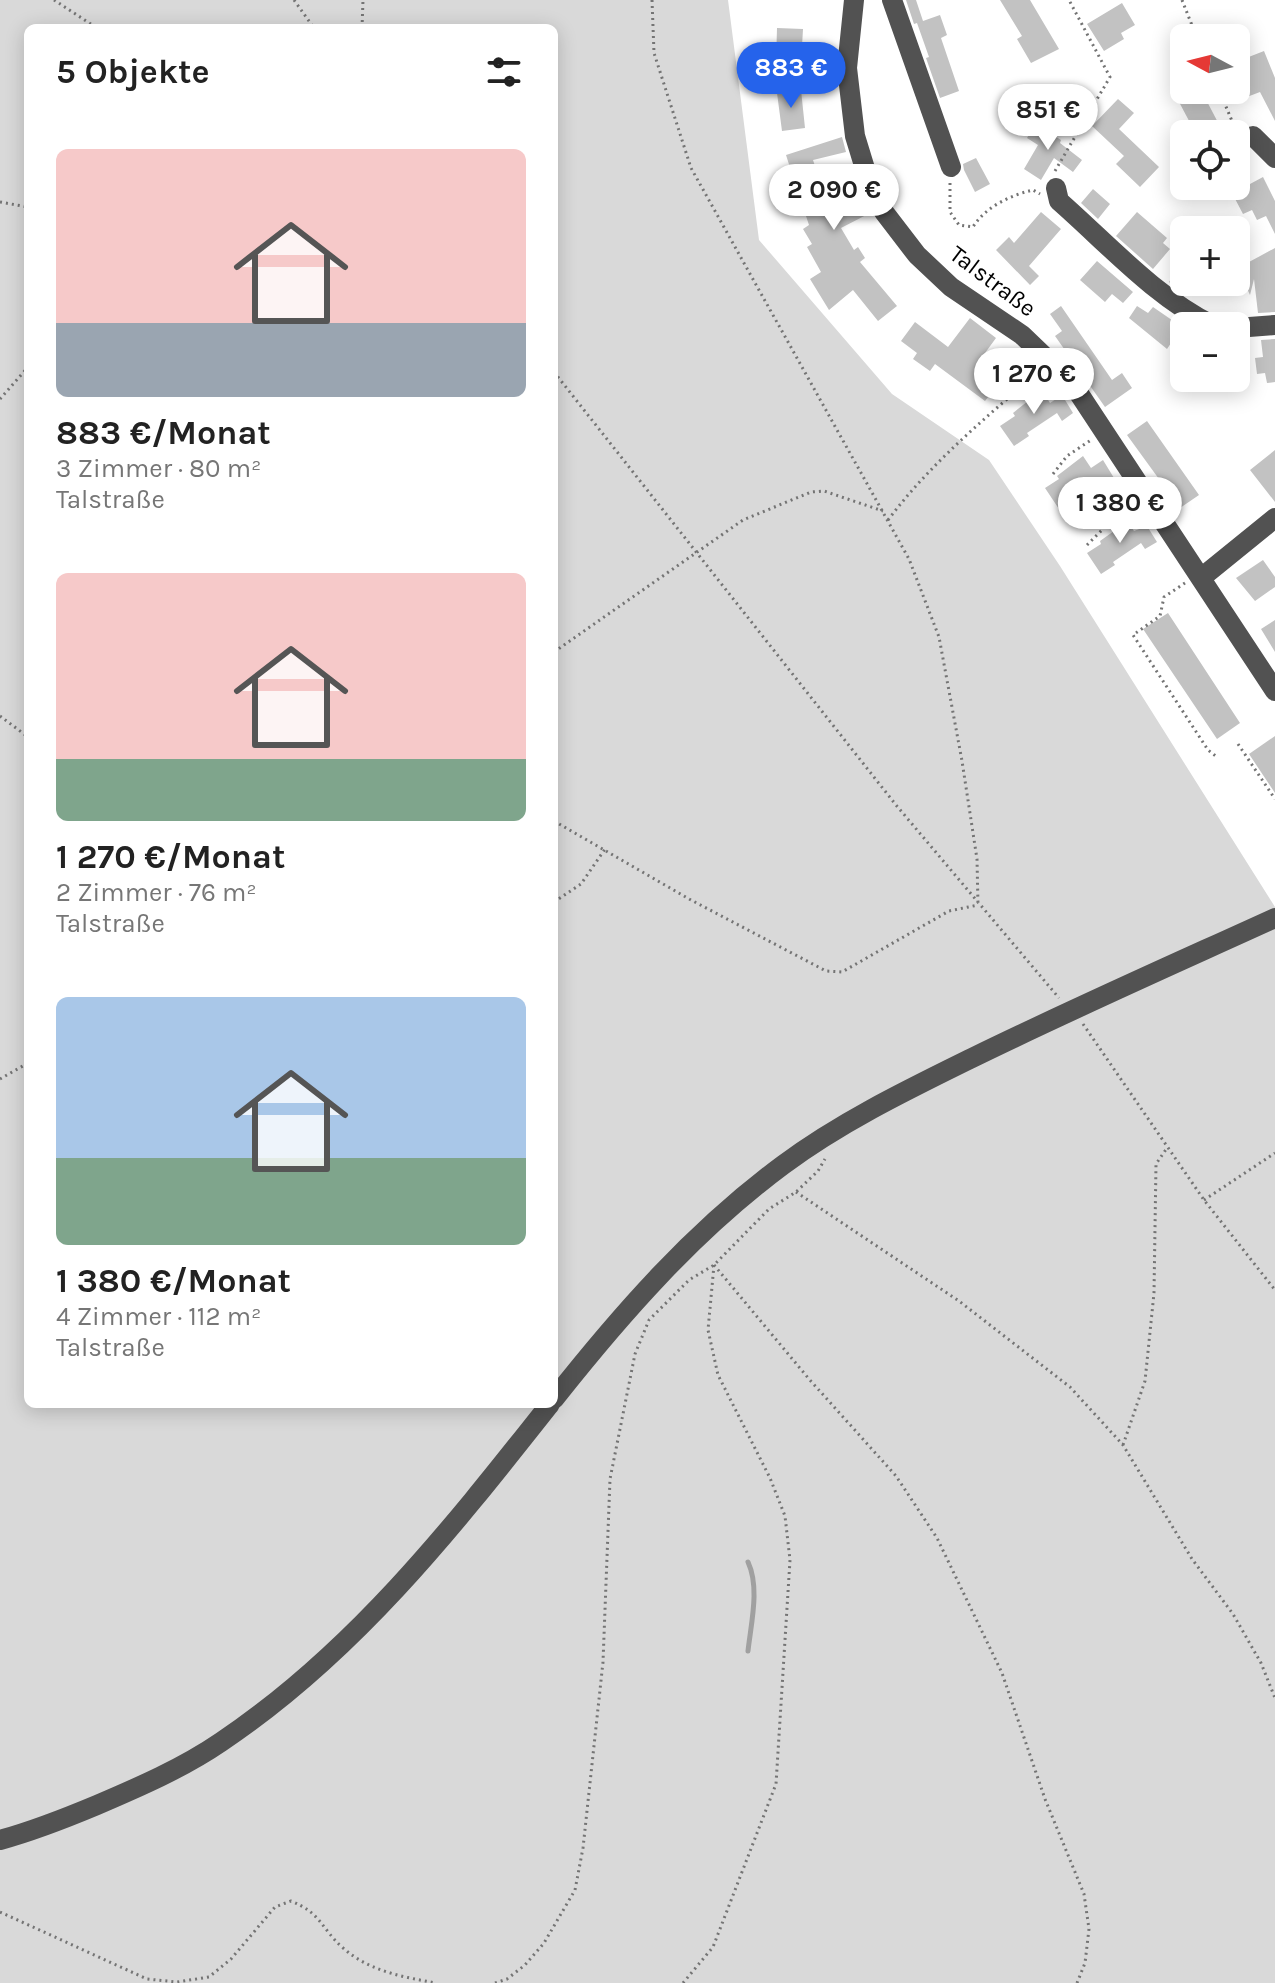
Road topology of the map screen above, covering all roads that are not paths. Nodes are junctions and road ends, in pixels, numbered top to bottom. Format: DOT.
graph roads {
  1 [pos="854,0"];
  2 [pos="892,0"];
  3 [pos="1253,136"];
  4 [pos="1275,158"];
  5 [pos="951,167"];
  6 [pos="1056,188"];
  7 [pos="1186,312"];
  8 [pos="1275,325"];
  9 [pos="1250,327"];
  10 [pos="1275,518"];
  11 [pos="1193,580"];
  12 [pos="1275,691"];
  13 [pos="1275,918"];
  14 [pos="558,1394"];
  15 [pos="547,1408"];
  16 [pos="0,1840"];
  1 -- 11 [label="street, Talstraße"];
  2 -- 5 [label="street"];
  3 -- 4 [label="street"];
  6 -- 7 [label="street"];
  8 -- 9 [label="street"];
  10 -- 11 [label="street"];
  11 -- 12 [label="street, Talstraße"];
  13 -- 14 [label="street"];
  15 -- 16 [label="street"];
}
